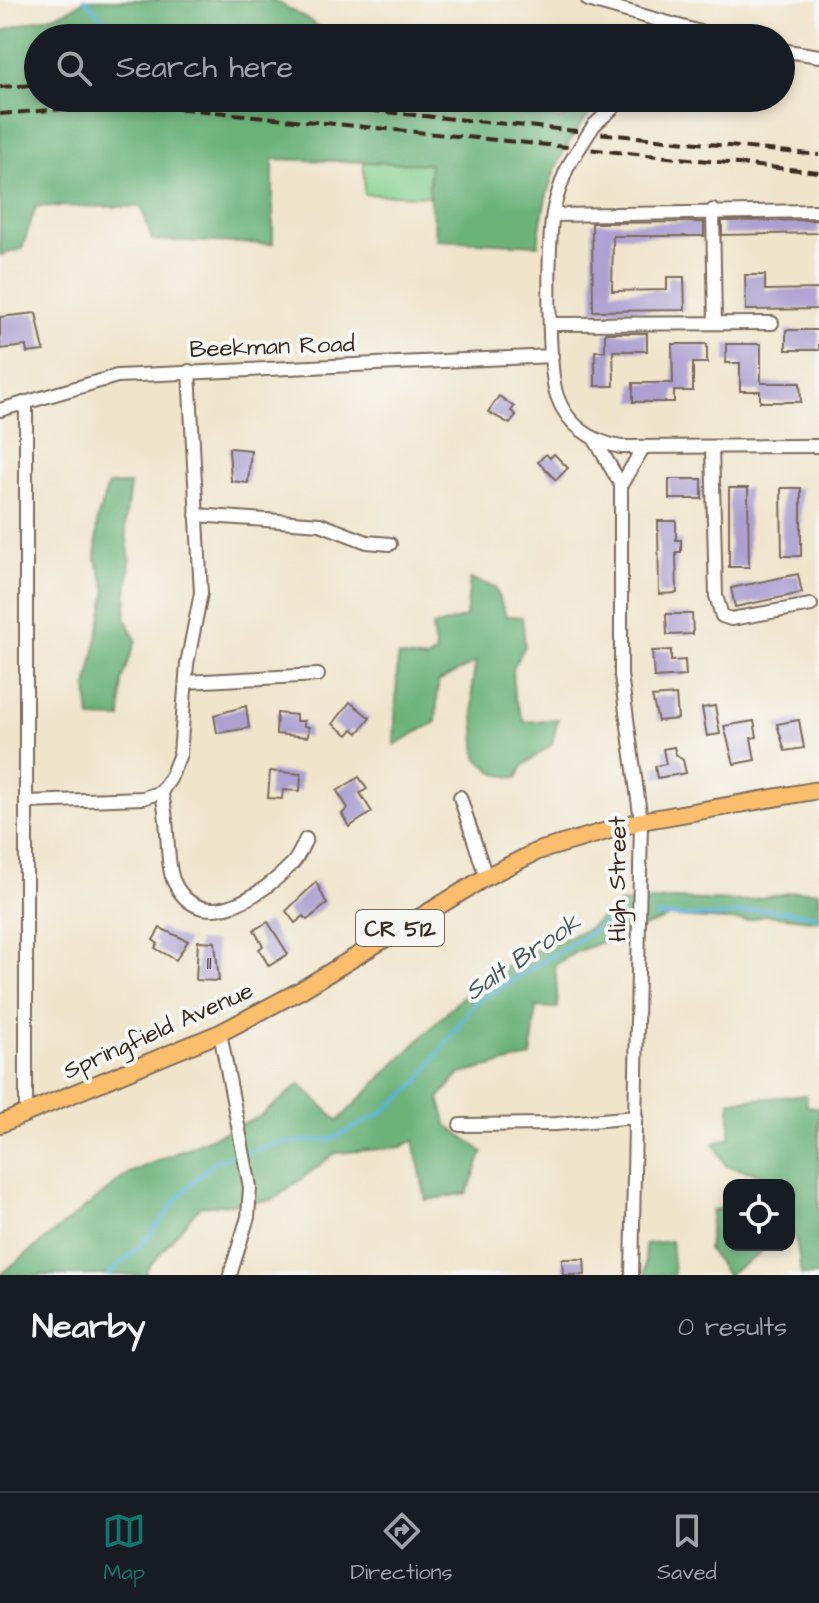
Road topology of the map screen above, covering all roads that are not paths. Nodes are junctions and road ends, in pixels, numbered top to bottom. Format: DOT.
graph roads {
  1 [pos="588,0"];
  2 [pos="670,24"];
  3 [pos="795,52"];
  4 [pos="819,56"];
  5 [pos="608,112"];
  6 [pos="713,210"];
  7 [pos="819,211"];
  8 [pos="553,215"];
  9 [pos="715,323"];
  10 [pos="772,323"];
  11 [pos="552,324"];
  12 [pos="552,356"];
  13 [pos="189,371"];
  14 [pos="26,402"];
  15 [pos="0,410"];
  16 [pos="595,440"];
  17 [pos="819,446"];
  18 [pos="712,447"];
  19 [pos="643,448"];
  20 [pos="621,485"];
  21 [pos="196,515"];
  22 [pos="390,544"];
  23 [pos="811,605"];
  24 [pos="318,675"];
  25 [pos="186,682"];
  26 [pos="819,790"];
  27 [pos="161,792"];
  28 [pos="460,797"];
  29 [pos="26,802"];
  30 [pos="641,821"];
  31 [pos="306,839"];
  32 [pos="486,877"];
  33 [pos="220,1033"];
  34 [pos="26,1113"];
  35 [pos="636,1117"];
  36 [pos="0,1124"];
  37 [pos="460,1125"];
  38 [pos="230,1275"];
  39 [pos="632,1275"];
  1 -- 2 [label="street"];
  3 -- 4 [label="street"];
  5 -- 8 [label="street, bridge"];
  6 -- 7 [label="street"];
  6 -- 8 [label="street"];
  6 -- 9 [label="street"];
  8 -- 11 [label="street"];
  9 -- 10 [label="street"];
  9 -- 11 [label="street"];
  11 -- 12 [label="street"];
  12 -- 13 [label="street, Beekman Road"];
  12 -- 16 [label="street"];
  13 -- 14 [label="street, Beekman Road"];
  13 -- 21 [label="street"];
  14 -- 15 [label="street, Beekman Road"];
  14 -- 29 [label="street"];
  16 -- 19 [label="street"];
  16 -- 20 [label="street"];
  17 -- 18 [label="street"];
  18 -- 19 [label="street"];
  18 -- 23 [label="street"];
  19 -- 20 [label="street"];
  20 -- 30 [label="street, High Street"];
  21 -- 22 [label="street"];
  21 -- 25 [label="street"];
  24 -- 25 [label="street"];
  25 -- 27 [label="street"];
  26 -- 30 [label="main road, Springfield Avenue / CR 512"];
  27 -- 29 [label="street"];
  27 -- 31 [label="street"];
  28 -- 32 [label="street"];
  29 -- 34 [label="street"];
  30 -- 32 [label="main road, Springfield Avenue / CR 512"];
  30 -- 35 [label="street, High Street"];
  32 -- 33 [label="main road, Springfield Avenue / CR 512"];
  33 -- 34 [label="main road, Springfield Avenue / CR 512"];
  33 -- 38 [label="street"];
  34 -- 36 [label="main road, Springfield Avenue / CR 512"];
  35 -- 37 [label="street"];
  35 -- 39 [label="street, High Street"];
}
